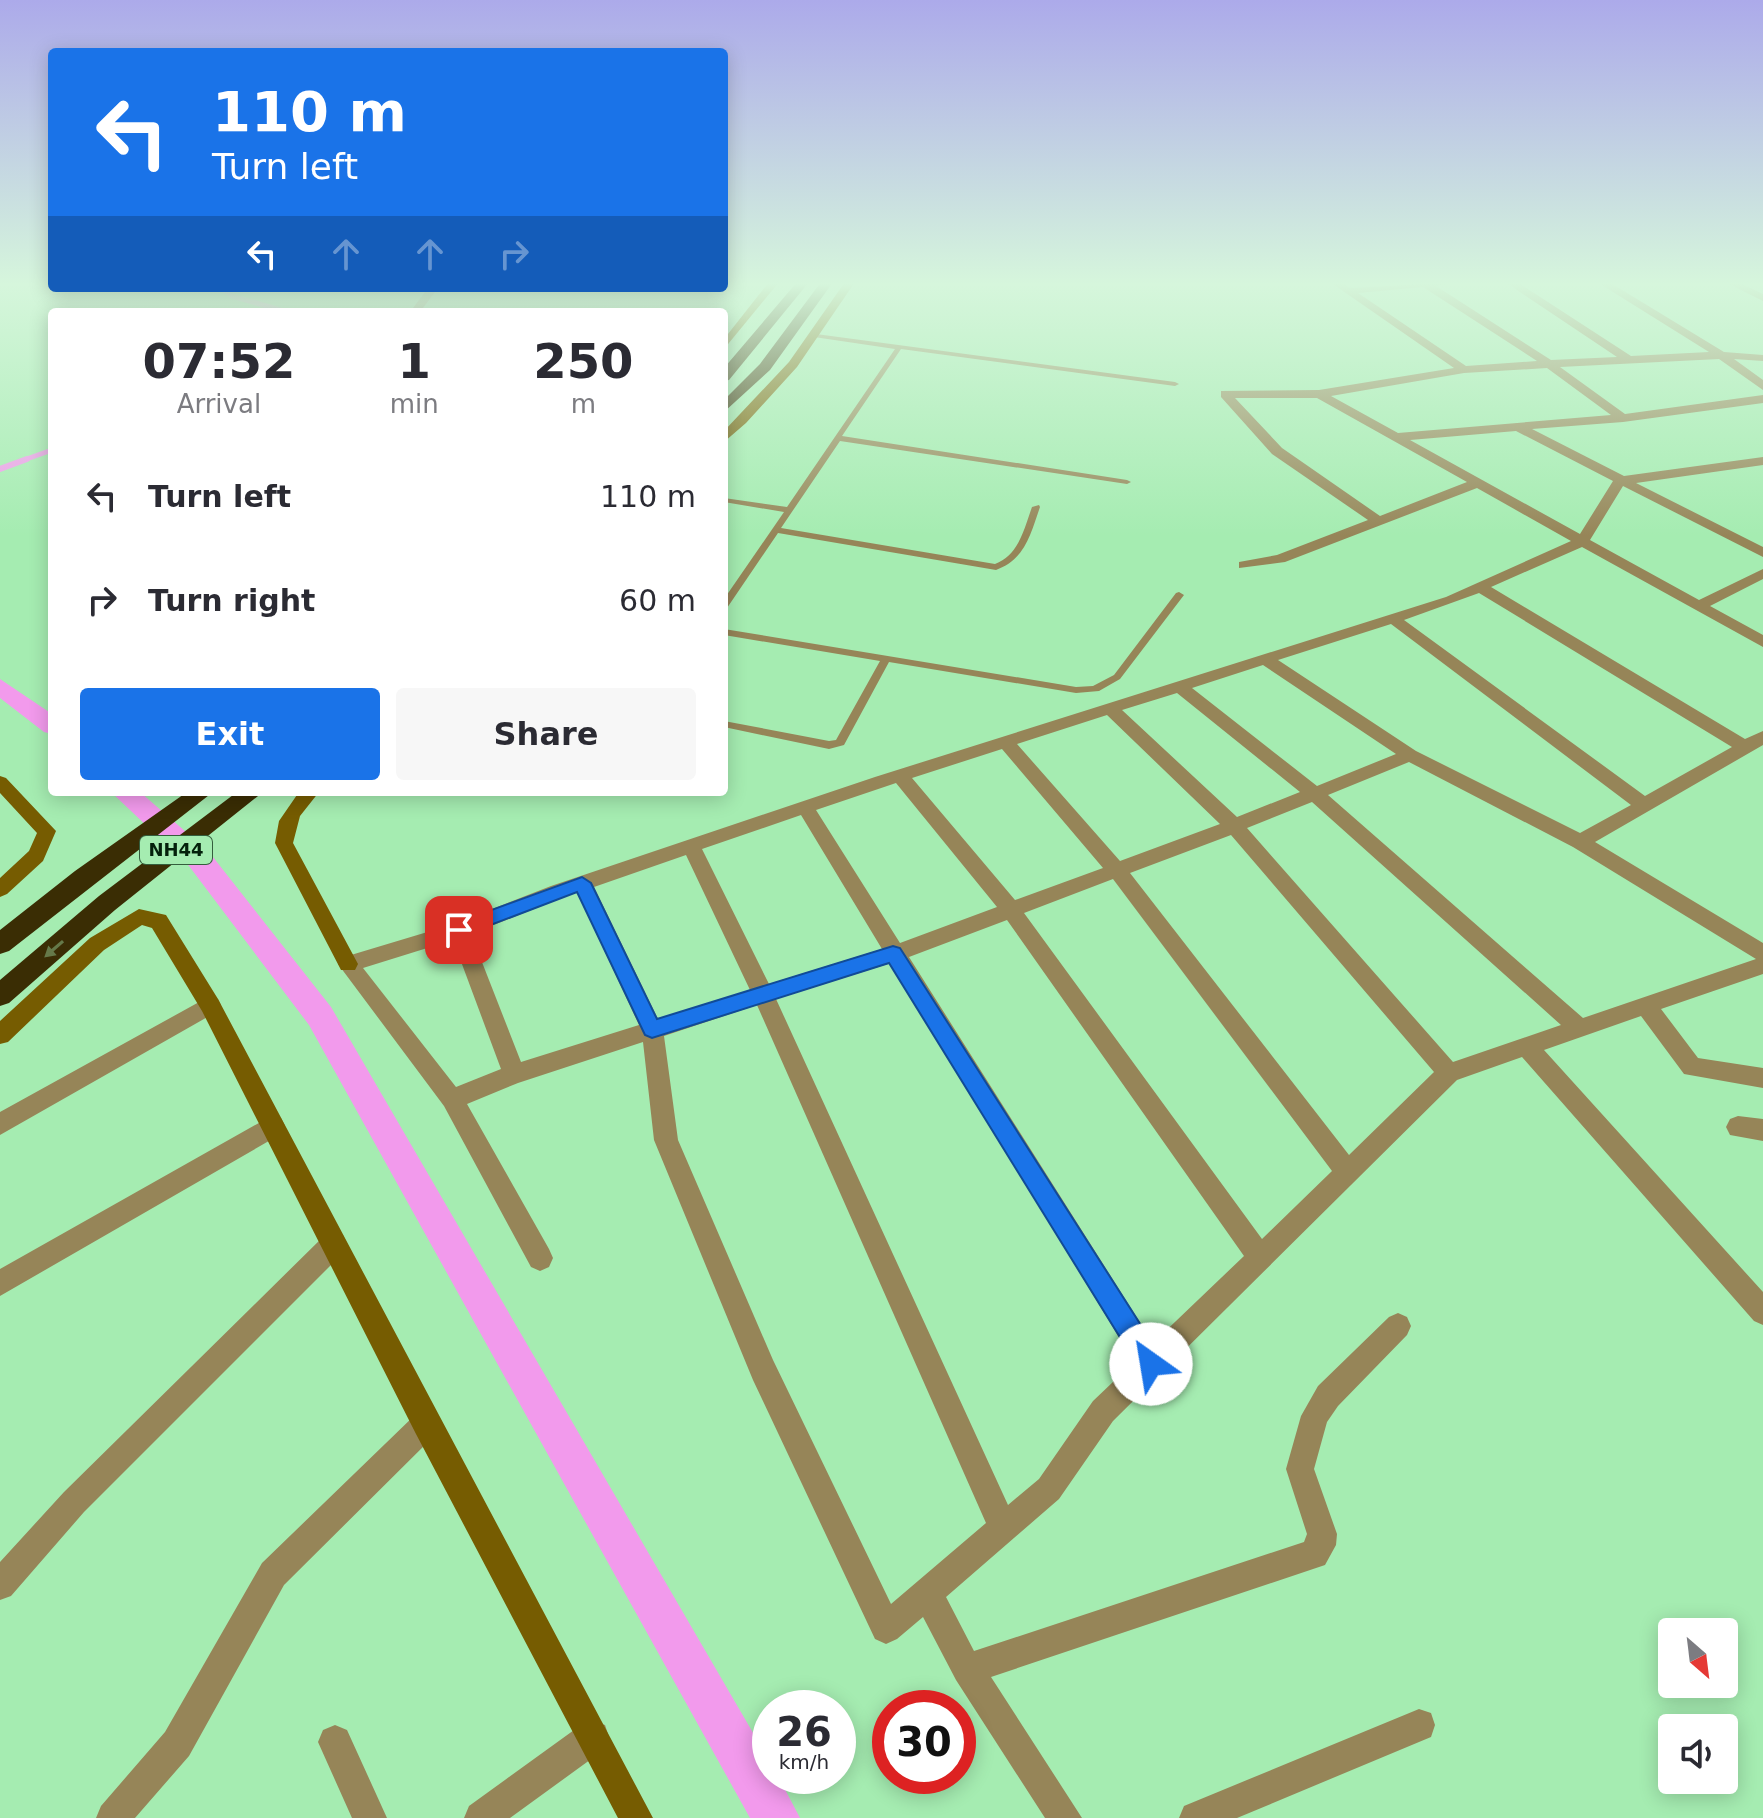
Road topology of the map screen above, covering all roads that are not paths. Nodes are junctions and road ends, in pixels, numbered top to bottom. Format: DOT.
graph roads {
  1 [pos="765,367"];
  2 [pos="791,367"];
  3 [pos="886,367"];
  4 [pos="1047,367"];
  5 [pos="1459,367"];
  6 [pos="1509,367"];
  7 [pos="1553,367"];
  8 [pos="1737,367"];
  9 [pos="1464,370"];
  10 [pos="1175,384"];
  11 [pos="1763,386"];
  12 [pos="1319,394"];
  13 [pos="1763,399"];
  14 [pos="728,404"];
  15 [pos="1623,418"];
  16 [pos="1517,427"];
  17 [pos="728,434"];
  18 [pos="1397,437"];
  19 [pos="838,438"];
  20 [pos="1763,462"];
  21 [pos="1620,481"];
  22 [pos="1127,482"];
  23 [pos="1478,483"];
  24 [pos="728,501"];
  25 [pos="1036,507"];
  26 [pos="789,510"];
  27 [pos="1380,522"];
  28 [pos="776,530"];
  29 [pos="1582,541"];
  30 [pos="1763,553"];
  31 [pos="1244,565"];
  32 [pos="1763,573"];
  33 [pos="1480,587"];
  34 [pos="1179,595"];
  35 [pos="728,600"];
  36 [pos="1699,606"];
  37 [pos="1392,618"];
  38 [pos="728,633"];
  39 [pos="1763,642"];
  40 [pos="886,659"];
  41 [pos="1265,659"];
  42 [pos="1179,686"];
  43 [pos="1109,708"];
  44 [pos="728,725"];
  45 [pos="1763,737"];
  46 [pos="1005,741"];
  47 [pos="1745,747"];
  48 [pos="1410,755"];
  49 [pos="900,775"];
  50 [pos="0,782"];
  51 [pos="1315,794"];
  52 [pos="196,796"];
  53 [pos="247,796"];
  54 [pos="306,796"];
  55 [pos="1644,805"];
  56 [pos="805,807"];
  57 [pos="1234,826"];
  58 [pos="1580,842"];
  59 [pos="691,846"];
  60 [pos="1117,871"];
  61 [pos="582,883"];
  62 [pos="0,889"];
  63 [pos="1011,910"];
  64 [pos="459,930"];
  65 [pos="0,944"];
  66 [pos="1763,953"];
  67 [pos="893,954"];
  68 [pos="348,964"];
  69 [pos="1763,965"];
  70 [pos="763,994"];
  71 [pos="0,995"];
  72 [pos="210,1005"];
  73 [pos="1645,1005"];
  74 [pos="1579,1028"];
  75 [pos="652,1029"];
  76 [pos="0,1035"];
  77 [pos="1526,1046"];
  78 [pos="1449,1073"];
  79 [pos="514,1074"];
  80 [pos="1763,1078"];
  81 [pos="452,1099"];
  82 [pos="0,1124"];
  83 [pos="273,1126"];
  84 [pos="1738,1127"];
  85 [pos="1763,1130"];
  86 [pos="1348,1173"];
  87 [pos="334,1244"];
  88 [pos="1259,1256"];
  89 [pos="540,1258"];
  90 [pos="0,1283"];
  91 [pos="1763,1312"];
  92 [pos="1398,1326"];
  93 [pos="1151,1364"];
  94 [pos="426,1424"];
  95 [pos="1003,1527"];
  96 [pos="0,1585"];
  97 [pos="927,1594"];
  98 [pos="967,1669"];
  99 [pos="1419,1725"];
  100 [pos="593,1737"];
  101 [pos="335,1742"];
  102 [pos="113,1818"];
  103 [pos="370,1818"];
  104 [pos="481,1818"];
  105 [pos="636,1818"];
  106 [pos="1065,1818"];
  107 [pos="1196,1818"];
  1 -- 14 [label="highway"];
  2 -- 17 [label="street"];
  3 -- 19 [label="lane"];
  4 -- 10 [label="lane"];
  5 -- 9 [label="street"];
  6 -- 9 [label="street"];
  7 -- 15 [label="street"];
  8 -- 11 [label="street"];
  9 -- 12 [label="street"];
  12 -- 18 [label="street"];
  12 -- 27 [label="street"];
  13 -- 15 [label="street"];
  15 -- 16 [label="street"];
  16 -- 18 [label="street"];
  16 -- 21 [label="street"];
  18 -- 23 [label="street"];
  19 -- 22 [label="lane"];
  19 -- 26 [label="lane"];
  20 -- 21 [label="street"];
  21 -- 29 [label="street"];
  21 -- 30 [label="street"];
  23 -- 27 [label="street"];
  23 -- 29 [label="street"];
  24 -- 26 [label="lane"];
  25 -- 28 [label="lane"];
  26 -- 28 [label="lane"];
  27 -- 31 [label="street"];
  28 -- 35 [label="lane"];
  29 -- 33 [label="street"];
  29 -- 36 [label="street"];
  32 -- 36 [label="street"];
  33 -- 37 [label="street"];
  33 -- 47 [label="street"];
  34 -- 40 [label="lane"];
  36 -- 39 [label="street"];
  37 -- 41 [label="street"];
  37 -- 55 [label="street"];
  38 -- 40 [label="lane"];
  40 -- 44 [label="lane"];
  41 -- 42 [label="street"];
  41 -- 48 [label="street"];
  42 -- 43 [label="street"];
  42 -- 51 [label="street"];
  43 -- 46 [label="street"];
  43 -- 57 [label="street"];
  45 -- 47 [label="street"];
  46 -- 49 [label="street"];
  46 -- 60 [label="street"];
  47 -- 55 [label="street"];
  48 -- 51 [label="street"];
  48 -- 58 [label="street"];
  49 -- 56 [label="street"];
  49 -- 63 [label="street"];
  50 -- 62 [label="street"];
  51 -- 57 [label="street"];
  51 -- 74 [label="street"];
  52 -- 65 [label="highway, NH44"];
  53 -- 71 [label="highway, NH44, one-way"];
  54 -- 68 [label="street"];
  55 -- 58 [label="street"];
  56 -- 59 [label="street"];
  56 -- 67 [label="street"];
  57 -- 60 [label="street"];
  57 -- 78 [label="street"];
  58 -- 66 [label="street"];
  59 -- 61 [label="street"];
  59 -- 70 [label="street"];
  60 -- 63 [label="street"];
  60 -- 86 [label="street"];
  61 -- 64 [label="street"];
  61 -- 75 [label="street"];
  63 -- 67 [label="street"];
  63 -- 88 [label="street"];
  64 -- 68 [label="street"];
  64 -- 79 [label="street"];
  67 -- 70 [label="street"];
  67 -- 93 [label="street"];
  68 -- 81 [label="street"];
  69 -- 73 [label="street"];
  70 -- 75 [label="street"];
  70 -- 95 [label="street"];
  72 -- 76 [label="street"];
  72 -- 82 [label="street"];
  72 -- 83 [label="street"];
  73 -- 74 [label="street"];
  73 -- 80 [label="street"];
  74 -- 77 [label="street"];
  75 -- 79 [label="street"];
  75 -- 97 [label="street"];
  77 -- 78 [label="street"];
  77 -- 91 [label="street"];
  78 -- 86 [label="street"];
  79 -- 81 [label="street"];
  81 -- 89 [label="street"];
  83 -- 87 [label="street"];
  83 -- 90 [label="street"];
  84 -- 85 [label="street"];
  86 -- 88 [label="street"];
  87 -- 94 [label="street"];
  87 -- 96 [label="street"];
  88 -- 93 [label="street"];
  92 -- 98 [label="street"];
  93 -- 95 [label="street"];
  94 -- 100 [label="street"];
  94 -- 102 [label="street"];
  95 -- 97 [label="street"];
  97 -- 98 [label="street"];
  98 -- 106 [label="street"];
  99 -- 107 [label="street"];
  100 -- 104 [label="street"];
  100 -- 105 [label="street"];
  101 -- 103 [label="street"];
}
